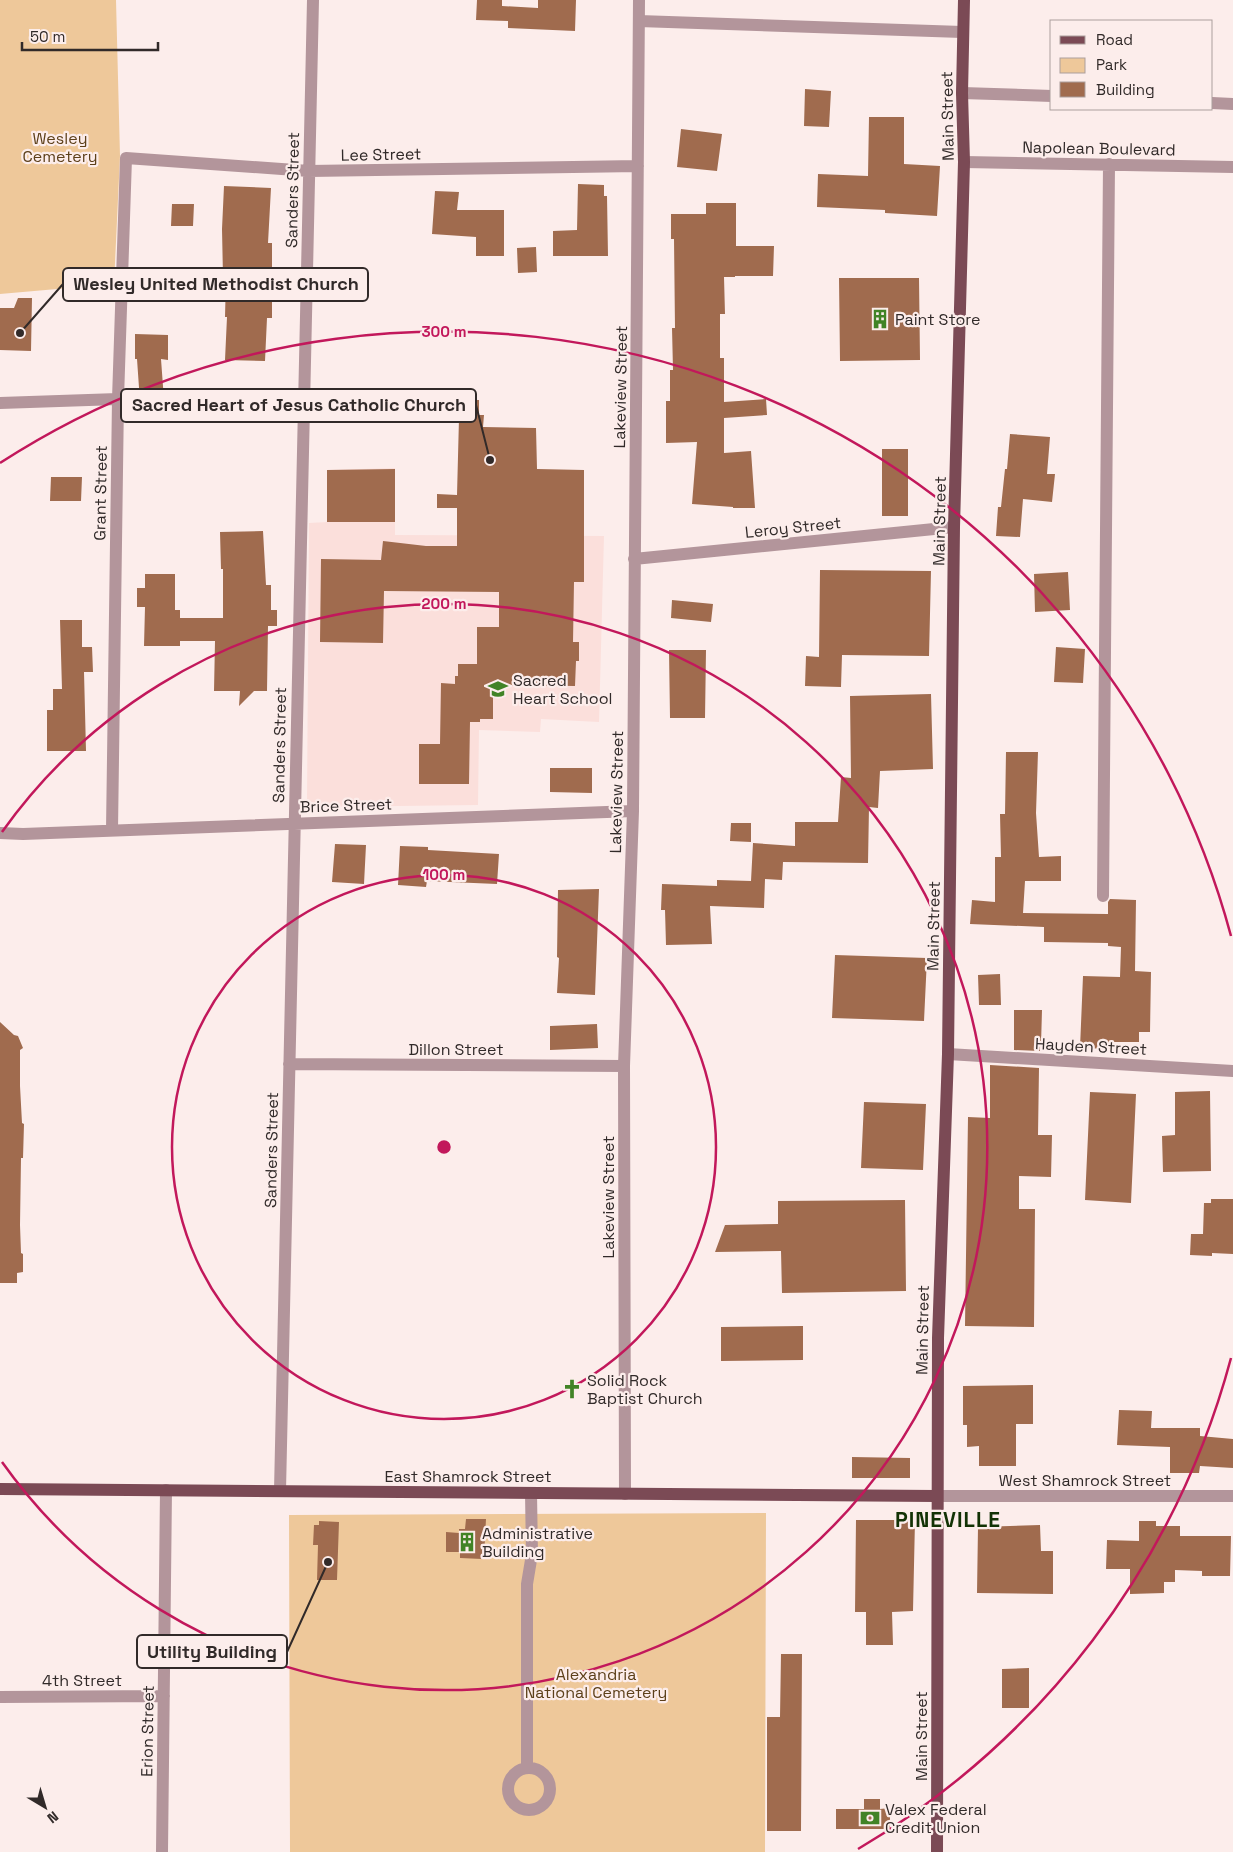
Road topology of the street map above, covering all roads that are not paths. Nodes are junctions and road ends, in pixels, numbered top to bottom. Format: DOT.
graph roads {
  1 [pos="312,0"];
  2 [pos="640,0"];
  3 [pos="964,0"];
  4 [pos="639,21"];
  5 [pos="962,32"];
  6 [pos="962,92"];
  7 [pos="1050,96"];
  8 [pos="1213,103"];
  9 [pos="1233,104"];
  10 [pos="126,158"];
  11 [pos="964,162"];
  12 [pos="1110,164"];
  13 [pos="638,166"];
  14 [pos="1233,167"];
  15 [pos="309,171"];
  16 [pos="118,400"];
  17 [pos="0,403"];
  18 [pos="954,527"];
  19 [pos="634,559"];
  20 [pos="633,811"];
  21 [pos="294,823"];
  22 [pos="112,830"];
  23 [pos="0,833"];
  24 [pos="1103,896"];
  25 [pos="948,1054"];
  26 [pos="289,1064"];
  27 [pos="624,1066"];
  28 [pos="1233,1071"];
  29 [pos="0,1489"];
  30 [pos="166,1490"];
  31 [pos="280,1491"];
  32 [pos="531,1493"];
  33 [pos="626,1494"];
  34 [pos="936,1496"];
  35 [pos="1233,1496"];
  36 [pos="164,1696"];
  37 [pos="0,1697"];
  38 [pos="527,1768"];
  39 [pos="162,1852"];
  40 [pos="937,1852"];
  1 -- 15 [label="street, Sanders Street"];
  2 -- 4 [label="street, Lakeview Street"];
  3 -- 5 [label="main road, Main Street"];
  4 -- 5 [label="street"];
  4 -- 13 [label="street, Lakeview Street"];
  5 -- 6 [label="main road, Main Street"];
  6 -- 7 [label="street"];
  6 -- 11 [label="main road, Main Street"];
  8 -- 9 [label="street"];
  10 -- 15 [label="street, Lee Street"];
  10 -- 16 [label="street, Grant Street"];
  11 -- 12 [label="street, Napolean Boulevard"];
  11 -- 18 [label="main road, Main Street"];
  12 -- 14 [label="street, Napolean Boulevard"];
  12 -- 24 [label="street"];
  13 -- 15 [label="street, Lee Street"];
  13 -- 19 [label="street, Lakeview Street"];
  15 -- 21 [label="street, Sanders Street"];
  16 -- 17 [label="street"];
  16 -- 22 [label="street, Grant Street"];
  18 -- 19 [label="street, Leroy Street"];
  18 -- 25 [label="main road, Main Street"];
  19 -- 20 [label="street, Lakeview Street"];
  20 -- 21 [label="street, Brice Street"];
  20 -- 27 [label="street, Lakeview Street"];
  21 -- 22 [label="street, Brice Street"];
  21 -- 26 [label="street, Sanders Street"];
  22 -- 23 [label="street, Brice Street"];
  25 -- 28 [label="street, Hayden Street"];
  25 -- 34 [label="main road, Main Street"];
  26 -- 27 [label="street, Dillon Street"];
  26 -- 31 [label="street, Sanders Street"];
  27 -- 33 [label="street, Lakeview Street"];
  29 -- 30 [label="main road, East Shamrock Street"];
  30 -- 31 [label="main road, East Shamrock Street"];
  30 -- 36 [label="street, Erion Street"];
  31 -- 32 [label="main road, East Shamrock Street"];
  32 -- 33 [label="main road, East Shamrock Street"];
  32 -- 38 [label="street"];
  33 -- 34 [label="main road, East Shamrock Street"];
  34 -- 35 [label="street, West Shamrock Street"];
  34 -- 40 [label="main road, Main Street"];
  36 -- 37 [label="street, 4th Street"];
  36 -- 39 [label="street, Erion Street"];
}
